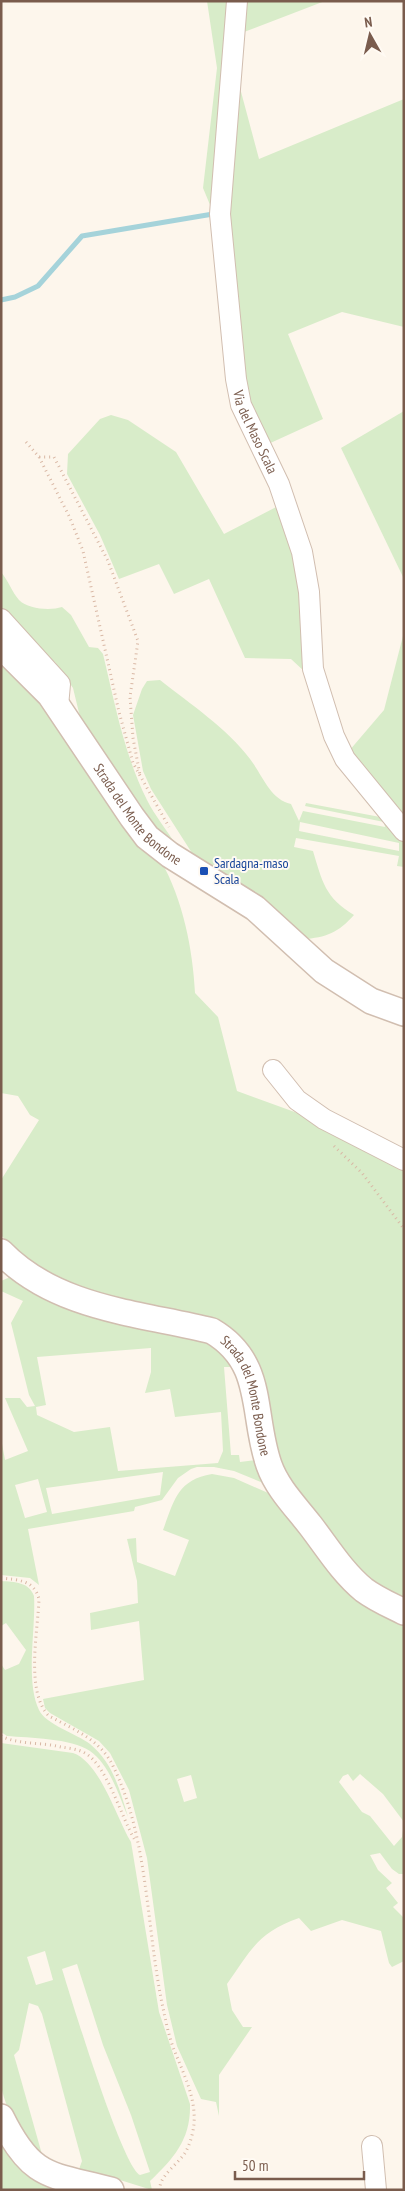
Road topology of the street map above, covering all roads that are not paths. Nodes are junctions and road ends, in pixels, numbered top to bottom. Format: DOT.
graph roads {
  1 [pos="236,1"];
  2 [pos="1,620"];
  3 [pos="1,646"];
  4 [pos="58,706"];
  5 [pos="404,831"];
  6 [pos="404,1013"];
  7 [pos="272,1070"];
  8 [pos="404,1160"];
  9 [pos="1,1252"];
  10 [pos="404,1612"];
  11 [pos="1,2117"];
  12 [pos="372,2146"];
  13 [pos="111,2190"];
  14 [pos="376,2190"];
  1 -- 5 [label="street, Via del Maso Scala"];
  2 -- 4 [label="street"];
  3 -- 4 [label="street, Strada del Monte Bondone"];
  4 -- 6 [label="street, Strada del Monte Bondone"];
  7 -- 8 [label="street"];
  9 -- 10 [label="street, Strada del Monte Bondone"];
  11 -- 13 [label="street"];
  12 -- 14 [label="street"];
}
